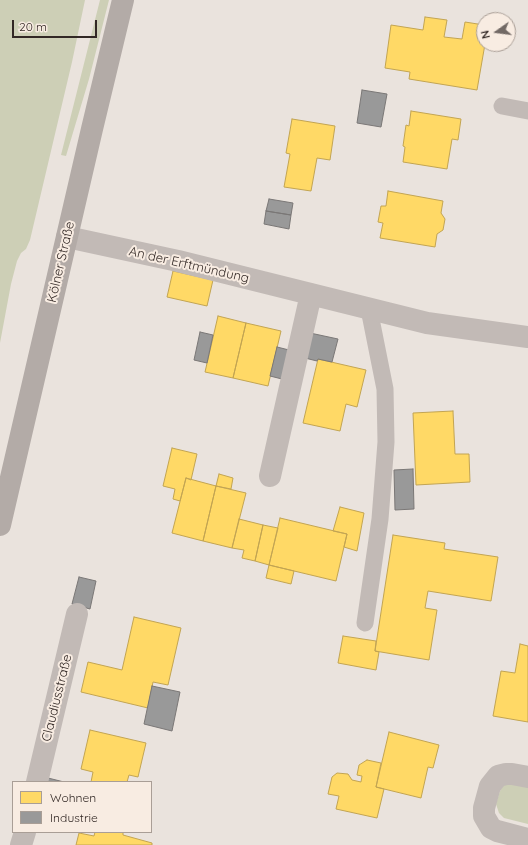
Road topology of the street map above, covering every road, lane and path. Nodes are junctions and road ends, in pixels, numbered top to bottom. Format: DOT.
graph roads {
  1 [pos="124,0"];
  2 [pos="502,106"];
  3 [pos="528,111"];
  4 [pos="67,237"];
  5 [pos="311,294"];
  6 [pos="369,309"];
  7 [pos="526,334"];
  8 [pos="270,476"];
  9 [pos="0,525"];
  10 [pos="77,614"];
  11 [pos="365,623"];
  12 [pos="528,777"];
  13 [pos="36,781"];
  14 [pos="24,833"];
  15 [pos="528,839"];
  16 [pos="21,845"];
  1 -- 4 [label="main road, Kölner Straße"];
  2 -- 3 [label="lane"];
  4 -- 5 [label="street, An der Erftmündung"];
  4 -- 9 [label="main road, Kölner Straße"];
  5 -- 6 [label="street, An der Erftmündung"];
  5 -- 8 [label="street"];
  6 -- 7 [label="street, An der Erftmündung"];
  6 -- 11 [label="lane"];
  10 -- 13 [label="street, Claudiusstraße"];
  12 -- 15 [label="street"];
  14 -- 16 [label="street"];
}
